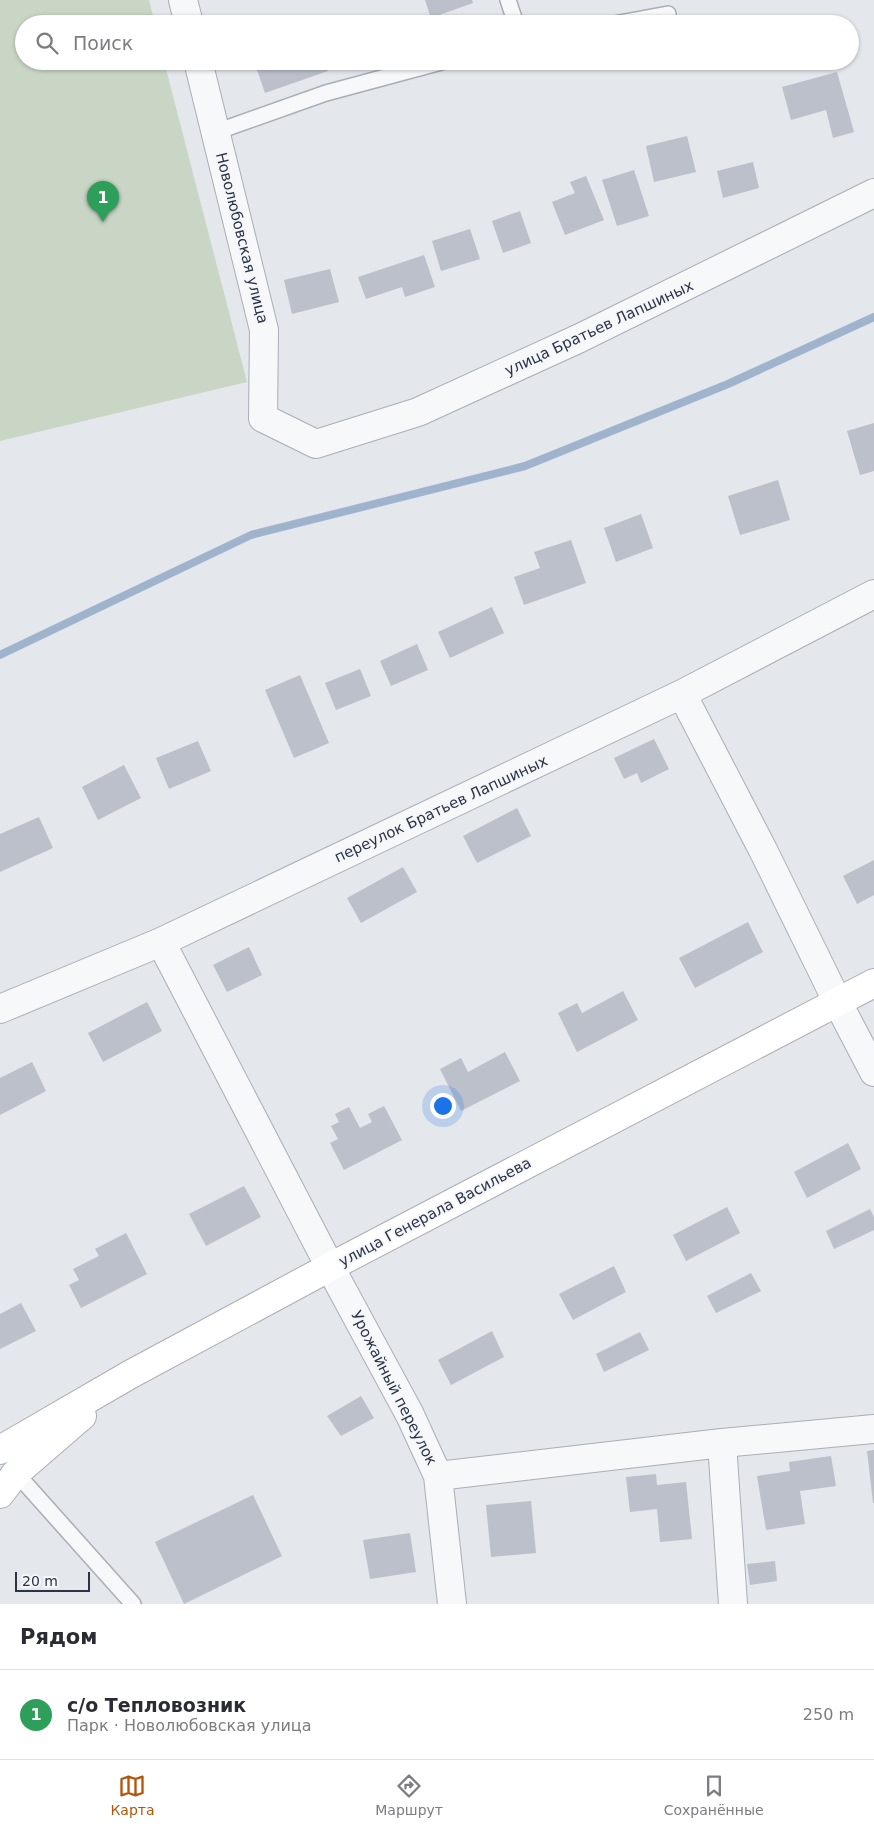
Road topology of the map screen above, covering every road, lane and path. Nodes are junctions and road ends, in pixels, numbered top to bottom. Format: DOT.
graph roads {
  1 [pos="183,0"];
  2 [pos="508,0"];
  3 [pos="668,14"];
  4 [pos="187,15"];
  5 [pos="513,15"];
  6 [pos="663,15"];
  7 [pos="200,70"];
  8 [pos="412,70"];
  9 [pos="216,132"];
  10 [pos="874,193"];
  11 [pos="316,444"];
  12 [pos="874,594"];
  13 [pos="682,694"];
  14 [pos="161,942"];
  15 [pos="874,983"];
  16 [pos="838,1003"];
  17 [pos="0,1008"];
  18 [pos="874,1072"];
  19 [pos="330,1267"];
  20 [pos="131,1374"];
  21 [pos="874,1429"];
  22 [pos="722,1443"];
  23 [pos="0,1450"];
  24 [pos="438,1476"];
  25 [pos="8,1483"];
  26 [pos="133,1604"];
  27 [pos="452,1604"];
  28 [pos="733,1604"];
  1 -- 4 [label="street"];
  2 -- 5 [label="lane"];
  3 -- 6 [label="lane"];
  7 -- 9 [label="street, Новолюбовская улица"];
  8 -- 9 [label="lane"];
  9 -- 11 [label="street, Новолюбовская улица"];
  10 -- 11 [label="street, улица Братьев Лапшиных"];
  12 -- 13 [label="street, переулок Братьев Лапшиных"];
  13 -- 14 [label="street, переулок Братьев Лапшиных"];
  13 -- 16 [label="street"];
  14 -- 17 [label="street, переулок Братьев Лапшиных"];
  14 -- 19 [label="street, Урожайный переулок"];
  15 -- 16 [label="main road, улица Генерала Васильева"];
  16 -- 18 [label="street"];
  16 -- 19 [label="main road, улица Генерала Васильева"];
  19 -- 20 [label="main road, улица Генерала Васильева"];
  19 -- 24 [label="street, Урожайный переулок"];
  20 -- 23 [label="main road, улица Генерала Васильева"];
  20 -- 25 [label="main road"];
  21 -- 22 [label="street"];
  22 -- 24 [label="street"];
  22 -- 28 [label="street"];
  24 -- 27 [label="street, Урожайный переулок"];
  25 -- 26 [label="lane"];
}
